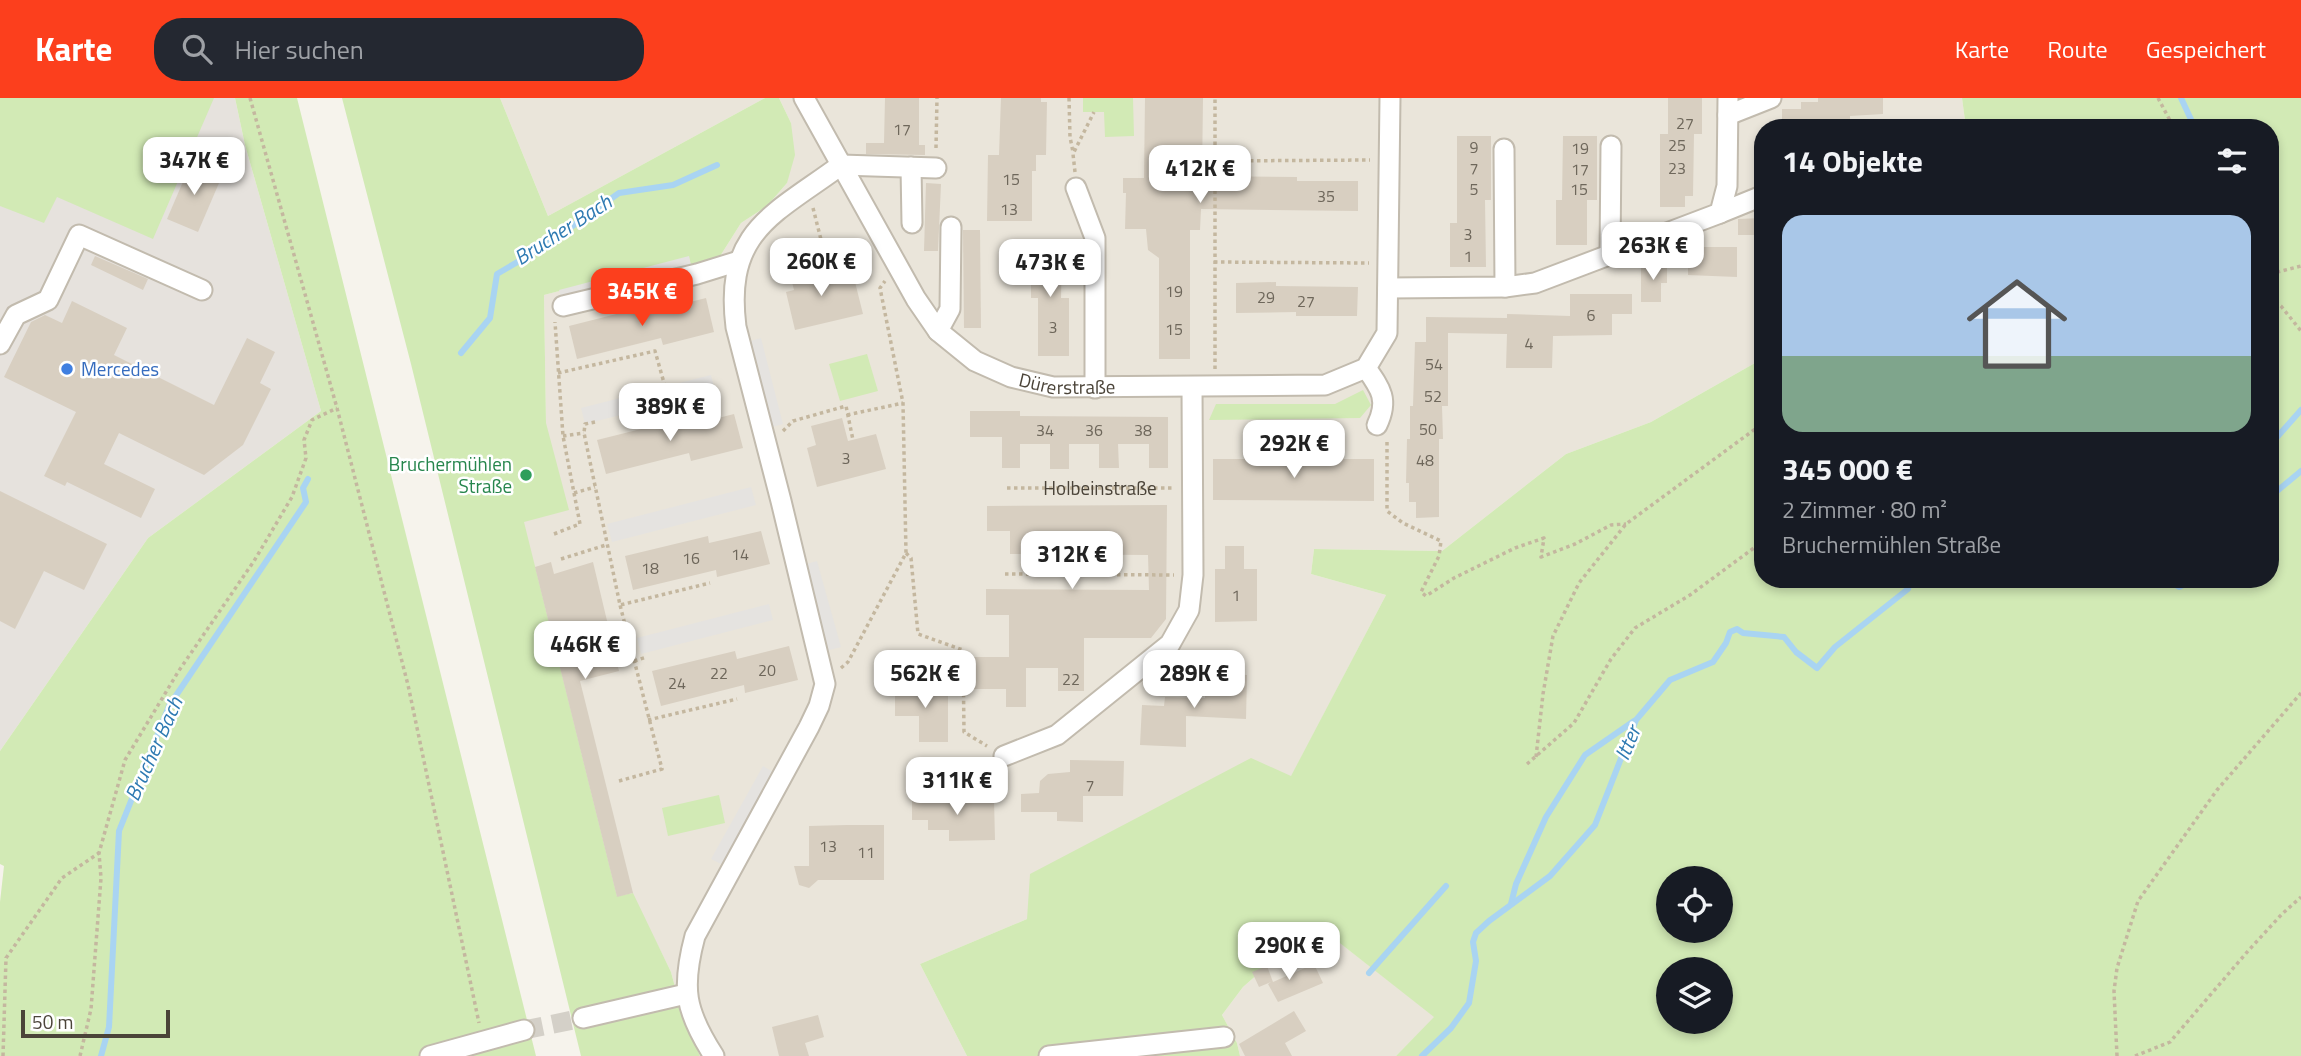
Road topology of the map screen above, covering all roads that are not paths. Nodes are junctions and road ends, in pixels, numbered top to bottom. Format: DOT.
graph roads {
  1 [pos="804,98"];
  2 [pos="1390,98"];
  3 [pos="1771,98"];
  4 [pos="1728,107"];
  5 [pos="1611,146"];
  6 [pos="1504,149"];
  7 [pos="841,165"];
  8 [pos="911,167"];
  9 [pos="936,168"];
  10 [pos="1076,188"];
  11 [pos="1754,200"];
  12 [pos="1720,213"];
  13 [pos="912,223"];
  14 [pos="951,227"];
  15 [pos="1610,254"];
  16 [pos="738,261"];
  17 [pos="1505,287"];
  18 [pos="1388,288"];
  19 [pos="202,290"];
  20 [pos="563,306"];
  21 [pos="937,331"];
  22 [pos="0,344"];
  23 [pos="1366,368"];
  24 [pos="1192,387"];
  25 [pos="1095,388"];
  26 [pos="1377,425"];
  27 [pos="1004,756"];
  28 [pos="686,994"];
  29 [pos="583,1018"];
  30 [pos="524,1030"];
  31 [pos="1224,1037"];
  32 [pos="430,1056"];
  33 [pos="713,1056"];
  34 [pos="1049,1056"];
  1 -- 7 [label="street, Dürerstraße"];
  2 -- 18 [label="street"];
  3 -- 4 [label="street"];
  4 -- 12 [label="street"];
  5 -- 15 [label="street"];
  6 -- 17 [label="street"];
  7 -- 8 [label="street"];
  7 -- 16 [label="street"];
  7 -- 21 [label="street, Dürerstraße"];
  8 -- 9 [label="street"];
  8 -- 13 [label="street"];
  10 -- 25 [label="street"];
  11 -- 12 [label="street"];
  12 -- 15 [label="street"];
  14 -- 21 [label="street"];
  15 -- 17 [label="street"];
  16 -- 20 [label="street"];
  16 -- 28 [label="street"];
  17 -- 18 [label="street"];
  18 -- 23 [label="street"];
  19 -- 22 [label="street"];
  21 -- 25 [label="street, Dürerstraße"];
  23 -- 24 [label="street, Dürerstraße"];
  23 -- 26 [label="street"];
  24 -- 25 [label="street, Dürerstraße"];
  24 -- 27 [label="street"];
  28 -- 29 [label="street"];
  28 -- 33 [label="street"];
  30 -- 32 [label="street"];
  31 -- 34 [label="street"];
}
